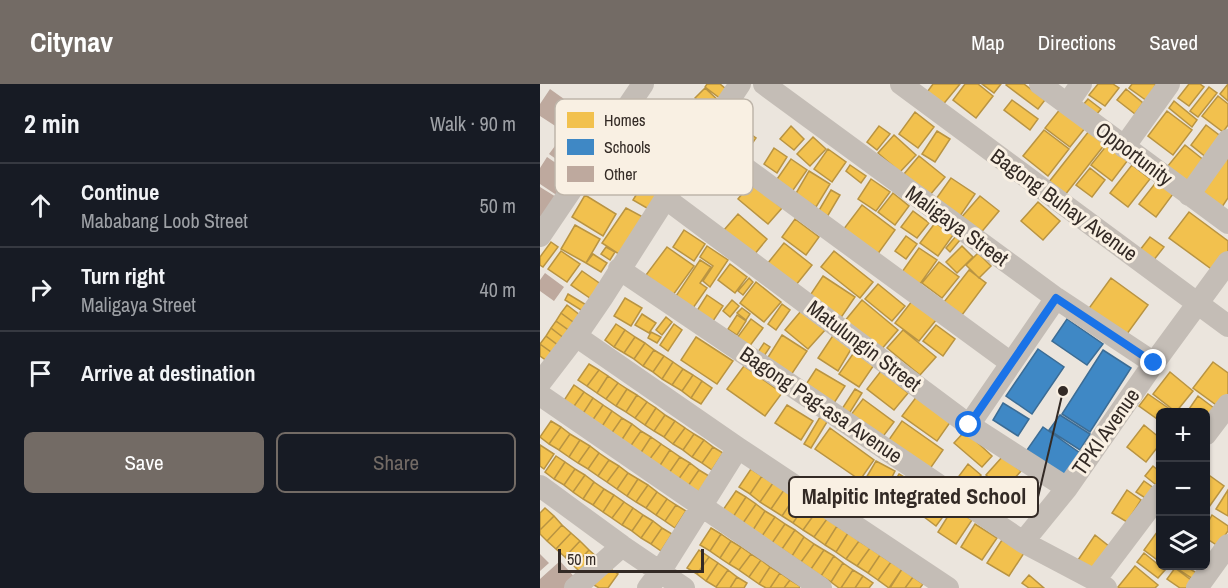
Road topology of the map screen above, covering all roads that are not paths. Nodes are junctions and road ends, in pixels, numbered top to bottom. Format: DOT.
graph roads {
  1 [pos="643,84"];
  2 [pos="740,84"];
  3 [pos="764,84"];
  4 [pos="901,84"];
  5 [pos="1040,84"];
  6 [pos="1081,84"];
  7 [pos="1169,84"];
  8 [pos="633,99"];
  9 [pos="730,99"];
  10 [pos="1068,103"];
  11 [pos="1228,140"];
  12 [pos="1124,147"];
  13 [pos="753,174"];
  14 [pos="568,195"];
  15 [pos="667,195"];
  16 [pos="1189,195"];
  17 [pos="665,198"];
  18 [pos="1228,223"];
  19 [pos="540,236"];
  20 [pos="1228,262"];
  21 [pos="619,269"];
  22 [pos="1056,298"];
  23 [pos="1198,303"];
  24 [pos="1228,326"];
  25 [pos="576,336"];
  26 [pos="1011,363"];
  27 [pos="1154,363"];
  28 [pos="540,383"];
  29 [pos="540,395"];
  30 [pos="1228,405"];
  31 [pos="969,425"];
  32 [pos="1210,429"];
  33 [pos="738,448"];
  34 [pos="540,486"];
  35 [pos="1067,488"];
  36 [pos="1156,501"];
  37 [pos="701,506"];
  38 [pos="1023,542"];
  39 [pos="1228,545"];
  40 [pos="622,546"];
  41 [pos="654,580"];
  42 [pos="1100,584"];
  43 [pos="575,588"];
  44 [pos="684,588"];
  45 [pos="822,588"];
  46 [pos="948,588"];
  47 [pos="1197,588"];
  1 -- 8 [label="street"];
  2 -- 9 [label="street"];
  3 -- 22 [label="street, Maligaya Street"];
  4 -- 23 [label="street, Bagong Buhay Avenue"];
  5 -- 10 [label="street, Opportunity"];
  6 -- 10 [label="street"];
  7 -- 12 [label="street"];
  10 -- 12 [label="street, Opportunity"];
  11 -- 16 [label="street"];
  12 -- 16 [label="street, Opportunity"];
  13 -- 26 [label="street"];
  14 -- 19 [label="street"];
  15 -- 17 [label="street"];
  16 -- 18 [label="street, Opportunity"];
  17 -- 21 [label="street"];
  17 -- 31 [label="street, Matulungin Street"];
  20 -- 23 [label="street, TPKI Avenue"];
  21 -- 25 [label="street"];
  21 -- 38 [label="street, Bagong Pag-asa Avenue"];
  22 -- 26 [label="street"];
  22 -- 27 [label="street, Maligaya Street"];
  23 -- 24 [label="street, Bagong Buhay Avenue"];
  23 -- 27 [label="street, TPKI Avenue"];
  25 -- 28 [label="street"];
  25 -- 33 [label="street"];
  26 -- 31 [label="street"];
  27 -- 35 [label="street, TPKI Avenue"];
  29 -- 37 [label="street"];
  30 -- 32 [label="street"];
  31 -- 35 [label="street, Matulungin Street"];
  33 -- 37 [label="street"];
  33 -- 46 [label="street"];
  34 -- 40 [label="street"];
  35 -- 38 [label="street, TPKI Avenue"];
  36 -- 42 [label="street"];
  37 -- 41 [label="street"];
  37 -- 45 [label="street"];
  38 -- 42 [label="street, Bagong Pag-asa Avenue"];
  39 -- 47 [label="street"];
  40 -- 41 [label="street"];
  40 -- 43 [label="street"];
  41 -- 44 [label="street"];
}
